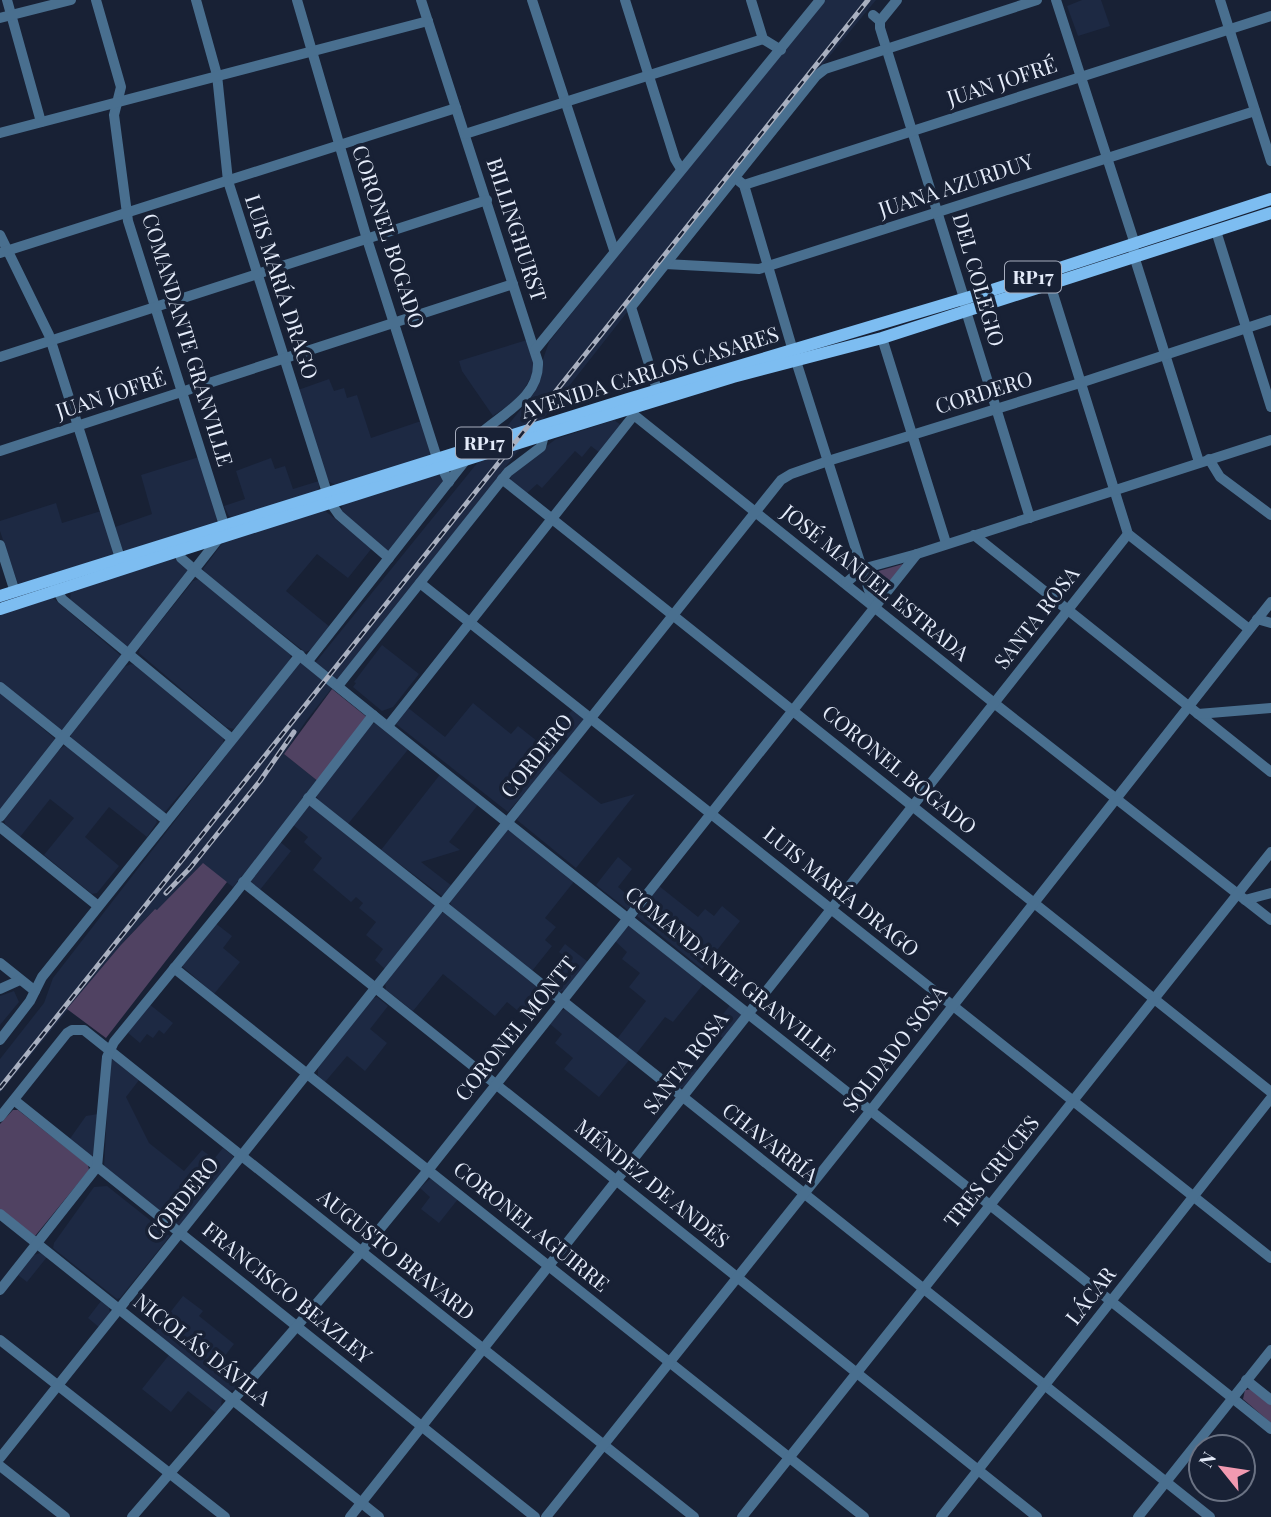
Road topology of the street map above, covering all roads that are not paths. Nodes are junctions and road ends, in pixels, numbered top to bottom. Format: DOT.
graph roads {
  1 [pos="7,0"];
  2 [pos="71,0"];
  3 [pos="96,0"];
  4 [pos="196,0"];
  5 [pos="297,0"];
  6 [pos="421,0"];
  7 [pos="532,0"];
  8 [pos="625,0"];
  9 [pos="751,0"];
  10 [pos="820,0"];
  11 [pos="897,0"];
  12 [pos="1037,0"];
  13 [pos="1056,0"];
  14 [pos="1220,0"];
  15 [pos="5,16"];
  16 [pos="1271,16"];
  17 [pos="428,21"];
  18 [pos="1230,29"];
  19 [pos="763,39"];
  20 [pos="886,49"];
  21 [pos="310,50"];
  22 [pos="781,50"];
  23 [pos="217,75"];
  24 [pos="648,75"];
  25 [pos="1081,77"];
  26 [pos="118,101"];
  27 [pos="565,102"];
  28 [pos="456,108"];
  29 [pos="1255,111"];
  30 [pos="41,122"];
  31 [pos="912,131"];
  32 [pos="0,133"];
  33 [pos="465,134"];
  34 [pos="338,146"];
  35 [pos="1108,159"];
  36 [pos="1271,161"];
  37 [pos="681,169"];
  38 [pos="228,181"];
  39 [pos="740,181"];
  40 [pos="1271,199"];
  41 [pos="487,200"];
  42 [pos="938,212"];
  43 [pos="1271,213"];
  44 [pos="127,214"];
  45 [pos="1216,231"];
  46 [pos="0,235"];
  47 [pos="367,239"];
  48 [pos="614,250"];
  49 [pos="1134,250"];
  50 [pos="4,252"];
  51 [pos="665,264"];
  52 [pos="767,267"];
  53 [pos="256,274"];
  54 [pos="513,284"];
  55 [pos="1050,284"];
  56 [pos="965,305"];
  57 [pos="155,307"];
  58 [pos="1271,320"];
  59 [pos="395,323"];
  60 [pos="1246,328"];
  61 [pos="882,338"];
  62 [pos="51,341"];
  63 [pos="535,350"];
  64 [pos="1164,355"];
  65 [pos="794,356"];
  66 [pos="0,357"];
  67 [pos="285,359"];
  68 [pos="1080,383"];
  69 [pos="183,392"];
  70 [pos="658,395"];
  71 [pos="631,407"];
  72 [pos="1271,407"];
  73 [pos="997,408"];
  74 [pos="78,425"];
  75 [pos="544,435"];
  76 [pos="913,435"];
  77 [pos="1271,440"];
  78 [pos="0,451"];
  79 [pos="466,455"];
  80 [pos="1209,458"];
  81 [pos="828,461"];
  82 [pos="1199,462"];
  83 [pos="440,463"];
  84 [pos="502,479"];
  85 [pos="449,482"];
  86 [pos="1114,490"];
  87 [pos="328,498"];
  88 [pos="755,512"];
  89 [pos="1271,514"];
  90 [pos="1030,518"];
  91 [pos="551,519"];
  92 [pos="222,531"];
  93 [pos="1129,534"];
  94 [pos="974,535"];
  95 [pos="946,543"];
  96 [pos="0,545"];
  97 [pos="176,546"];
  98 [pos="917,554"];
  99 [pos="120,558"];
  100 [pos="389,558"];
  101 [pos="862,569"];
  102 [pos="195,571"];
  103 [pos="420,583"];
  104 [pos="846,583"];
  105 [pos="54,585"];
  106 [pos="15,592"];
  107 [pos="0,596"];
  108 [pos="1271,602"];
  109 [pos="875,607"];
  110 [pos="0,610"];
  111 [pos="1068,610"];
  112 [pos="673,615"];
  113 [pos="1257,619"];
  114 [pos="470,622"];
  115 [pos="1271,623"];
  116 [pos="1249,629"];
  117 [pos="129,655"];
  118 [pos="304,658"];
  119 [pos="338,686"];
  120 [pos="0,687"];
  121 [pos="994,703"];
  122 [pos="1189,706"];
  123 [pos="1271,708"];
  124 [pos="793,710"];
  125 [pos="1198,714"];
  126 [pos="373,715"];
  127 [pos="591,719"];
  128 [pos="388,726"];
  129 [pos="63,738"];
  130 [pos="232,739"];
  131 [pos="1271,772"];
  132 [pos="308,799"];
  133 [pos="1116,799"];
  134 [pos="913,806"];
  135 [pos="712,814"];
  136 [pos="0,817"];
  137 [pos="166,820"];
  138 [pos="509,822"];
  139 [pos="0,827"];
  140 [pos="1271,852"];
  141 [pos="243,882"];
  142 [pos="1271,893"];
  143 [pos="1241,897"];
  144 [pos="1034,902"];
  145 [pos="442,905"];
  146 [pos="98,906"];
  147 [pos="831,910"];
  148 [pos="629,918"];
  149 [pos="1271,920"];
  150 [pos="0,963"];
  151 [pos="174,968"];
  152 [pos="20,980"];
  153 [pos="375,988"];
  154 [pos="0,989"];
  155 [pos="35,991"];
  156 [pos="1154,999"];
  157 [pos="563,1002"];
  158 [pos="953,1006"];
  159 [pos="749,1015"];
  160 [pos="0,1040"];
  161 [pos="109,1050"];
  162 [pos="307,1073"];
  163 [pos="496,1084"];
  164 [pos="1271,1092"];
  165 [pos="1271,1098"];
  166 [pos="682,1099"];
  167 [pos="14,1100"];
  168 [pos="1073,1101"];
  169 [pos="871,1110"];
  170 [pos="0,1117"];
  171 [pos="241,1157"];
  172 [pos="97,1167"];
  173 [pos="429,1169"];
  174 [pos="617,1181"];
  175 [pos="804,1194"];
  176 [pos="1193,1196"];
  177 [pos="991,1205"];
  178 [pos="0,1214"];
  179 [pos="180,1232"];
  180 [pos="37,1244"];
  181 [pos="361,1252"];
  182 [pos="1271,1258"];
  183 [pos="548,1266"];
  184 [pos="738,1277"];
  185 [pos="923,1289"];
  186 [pos="0,1290"];
  187 [pos="1112,1300"];
  188 [pos="119,1309"];
  189 [pos="296,1326"];
  190 [pos="0,1340"];
  191 [pos="483,1350"];
  192 [pos="1271,1350"];
  193 [pos="669,1362"];
  194 [pos="857,1373"];
  195 [pos="1246,1380"];
  196 [pos="1046,1385"];
  197 [pos="58,1386"];
  198 [pos="1232,1398"];
  199 [pos="233,1400"];
  200 [pos="1271,1400"];
  201 [pos="422,1425"];
  202 [pos="1271,1429"];
  203 [pos="603,1445"];
  204 [pos="0,1458"];
  205 [pos="790,1458"];
  206 [pos="0,1466"];
  207 [pos="978,1470"];
  208 [pos="170,1473"];
  209 [pos="1166,1482"];
  210 [pos="361,1502"];
  211 [pos="65,1517"];
  212 [pos="132,1517"];
  213 [pos="225,1517"];
  214 [pos="350,1517"];
  215 [pos="379,1517"];
  216 [pos="535,1517"];
  217 [pos="546,1517"];
  218 [pos="694,1517"];
  219 [pos="743,1517"];
  220 [pos="863,1517"];
  221 [pos="941,1517"];
  222 [pos="1037,1517"];
  223 [pos="1138,1517"];
  224 [pos="1210,1517"];
  1 -- 15 [label="street"];
  2 -- 15 [label="street"];
  3 -- 26 [label="street, COMANDANTE GRANVILLE"];
  4 -- 23 [label="street, LUIS MARÍA DRAGO"];
  5 -- 21 [label="street, CORONEL BOGADO"];
  6 -- 17 [label="street, BILLINGHURST"];
  7 -- 27 [label="street"];
  8 -- 24 [label="street"];
  9 -- 19 [label="street"];
  10 -- 22 [label="street"];
  11 -- 20 [label="street, DEL COLEGIO"];
  12 -- 20 [label="street"];
  13 -- 25 [label="street"];
  14 -- 18 [label="street"];
  15 -- 30 [label="street"];
  16 -- 18 [label="street, JUAN JOFRÉ"];
  17 -- 21 [label="street"];
  17 -- 28 [label="street, BILLINGHURST"];
  18 -- 25 [label="street, JUAN JOFRÉ"];
  18 -- 29 [label="street"];
  19 -- 22 [label="street"];
  19 -- 24 [label="street"];
  20 -- 31 [label="street, DEL COLEGIO"];
  20 -- 39 [label="street"];
  21 -- 23 [label="street"];
  21 -- 34 [label="street, CORONEL BOGADO"];
  22 -- 37 [label="street"];
  23 -- 26 [label="street"];
  23 -- 38 [label="street, LUIS MARÍA DRAGO"];
  24 -- 27 [label="street"];
  24 -- 37 [label="street"];
  25 -- 31 [label="street, JUAN JOFRÉ"];
  25 -- 35 [label="street"];
  26 -- 30 [label="street"];
  26 -- 44 [label="street, COMANDANTE GRANVILLE"];
  27 -- 33 [label="street"];
  27 -- 48 [label="street"];
  28 -- 33 [label="street, BILLINGHURST"];
  28 -- 34 [label="street"];
  29 -- 35 [label="street, JUANA AZURDUY"];
  29 -- 36 [label="street"];
  30 -- 32 [label="street"];
  31 -- 39 [label="street, JUAN JOFRÉ"];
  31 -- 42 [label="street, DEL COLEGIO"];
  33 -- 41 [label="street, BILLINGHURST"];
  34 -- 38 [label="street"];
  34 -- 47 [label="street, CORONEL BOGADO"];
  35 -- 42 [label="street, JUANA AZURDUY"];
  35 -- 49 [label="street"];
  37 -- 48 [label="street"];
  38 -- 44 [label="street"];
  38 -- 53 [label="street, LUIS MARÍA DRAGO"];
  39 -- 51 [label="street"];
  39 -- 52 [label="street"];
  40 -- 49 [label="main road, AVENIDA CARLOS CASARES / RP17"];
  41 -- 47 [label="street"];
  41 -- 54 [label="street, BILLINGHURST"];
  42 -- 52 [label="street, JUANA AZURDUY"];
  42 -- 56 [label="street, DEL COLEGIO"];
  43 -- 45 [label="main road, AVENIDA CARLOS CASARES / RP17"];
  44 -- 50 [label="street"];
  44 -- 57 [label="street, COMANDANTE GRANVILLE"];
  45 -- 49 [label="main road, AVENIDA CARLOS CASARES / RP17"];
  45 -- 60 [label="street"];
  46 -- 50 [label="street"];
  47 -- 53 [label="street"];
  47 -- 59 [label="street, CORONEL BOGADO"];
  48 -- 63 [label="street"];
  49 -- 55 [label="main road, AVENIDA CARLOS CASARES / RP17"];
  49 -- 56 [label="main road, AVENIDA CARLOS CASARES / RP17"];
  49 -- 64 [label="street"];
  50 -- 62 [label="street"];
  51 -- 52 [label="street, JUANA AZURDUY"];
  51 -- 70 [label="street"];
  52 -- 65 [label="street"];
  53 -- 57 [label="street"];
  53 -- 67 [label="street, LUIS MARÍA DRAGO"];
  54 -- 59 [label="street, JUAN JOFRÉ"];
  54 -- 63 [label="street, BILLINGHURST"];
  55 -- 56 [label="main road, AVENIDA CARLOS CASARES / RP17"];
  55 -- 68 [label="street"];
  56 -- 61 [label="main road, AVENIDA CARLOS CASARES / RP17"];
  56 -- 65 [label="main road, AVENIDA CARLOS CASARES / RP17"];
  56 -- 73 [label="street, DEL COLEGIO"];
  57 -- 62 [label="street"];
  57 -- 69 [label="street, COMANDANTE GRANVILLE"];
  58 -- 60 [label="street, CORDERO"];
  59 -- 67 [label="street, JUAN JOFRÉ"];
  59 -- 83 [label="street, CORONEL BOGADO"];
  60 -- 64 [label="street, CORDERO"];
  60 -- 72 [label="street"];
  61 -- 65 [label="main road, AVENIDA CARLOS CASARES / RP17"];
  61 -- 76 [label="street"];
  62 -- 66 [label="street"];
  62 -- 74 [label="street"];
  63 -- 79 [label="street, BILLINGHURST"];
  64 -- 68 [label="street, CORDERO"];
  64 -- 82 [label="street"];
  65 -- 70 [label="main road, AVENIDA CARLOS CASARES / RP17"];
  65 -- 81 [label="street"];
  67 -- 69 [label="street, JUAN JOFRÉ"];
  67 -- 87 [label="street, LUIS MARÍA DRAGO"];
  68 -- 73 [label="street, CORDERO"];
  68 -- 86 [label="street"];
  69 -- 74 [label="street, JUAN JOFRÉ"];
  69 -- 92 [label="street, COMANDANTE GRANVILLE"];
  70 -- 71 [label="main road, AVENIDA CARLOS CASARES / RP17"];
  71 -- 75 [label="main road, AVENIDA CARLOS CASARES / RP17"];
  71 -- 79 [label="main road, AVENIDA CARLOS CASARES / RP17"];
  71 -- 88 [label="street, JOSÉ MANUEL ESTRADA"];
  71 -- 91 [label="street"];
  73 -- 76 [label="street, CORDERO"];
  73 -- 90 [label="street, DEL COLEGIO"];
  74 -- 78 [label="street, JUAN JOFRÉ"];
  74 -- 99 [label="street"];
  75 -- 79 [label="main road, AVENIDA CARLOS CASARES / RP17"];
  75 -- 84 [label="street"];
  76 -- 81 [label="street, CORDERO"];
  76 -- 95 [label="street"];
  77 -- 80 [label="street"];
  79 -- 83 [label="main road, AVENIDA CARLOS CASARES / RP17"];
  79 -- 85 [label="street, BILLINGHURST"];
  80 -- 82 [label="street"];
  80 -- 89 [label="street"];
  81 -- 88 [label="street, CORDERO"];
  81 -- 101 [label="street"];
  82 -- 86 [label="street"];
  83 -- 85 [label="street, CORONEL BOGADO"];
  83 -- 87 [label="main road, AVENIDA CARLOS CASARES / RP17"];
  84 -- 91 [label="street, CORONEL BOGADO"];
  84 -- 103 [label="street"];
  85 -- 100 [label="street, BILLINGHURST"];
  86 -- 90 [label="street"];
  86 -- 93 [label="street"];
  87 -- 92 [label="main road, AVENIDA CARLOS CASARES / RP17"];
  87 -- 100 [label="street, LUIS MARÍA DRAGO"];
  88 -- 104 [label="street, JOSÉ MANUEL ESTRADA"];
  88 -- 112 [label="street, CORDERO"];
  90 -- 94 [label="street"];
  91 -- 112 [label="street, CORONEL BOGADO"];
  91 -- 114 [label="street"];
  92 -- 97 [label="main road, AVENIDA CARLOS CASARES / RP17"];
  92 -- 102 [label="street"];
  93 -- 111 [label="street, SANTA ROSA"];
  93 -- 116 [label="street"];
  94 -- 95 [label="street"];
  94 -- 111 [label="street"];
  95 -- 98 [label="street"];
  96 -- 106 [label="street"];
  97 -- 99 [label="main road, AVENIDA CARLOS CASARES / RP17"];
  97 -- 102 [label="street, COMANDANTE GRANVILLE"];
  97 -- 105 [label="main road, AVENIDA CARLOS CASARES / RP17"];
  98 -- 101 [label="street"];
  98 -- 109 [label="street, CORONEL MONTT"];
  99 -- 105 [label="main road, AVENIDA CARLOS CASARES / RP17"];
  100 -- 118 [label="street, BILLINGHURST"];
  101 -- 104 [label="street"];
  101 -- 109 [label="street"];
  102 -- 117 [label="street"];
  102 -- 118 [label="street, COMANDANTE GRANVILLE"];
  103 -- 114 [label="street, LUIS MARÍA DRAGO"];
  103 -- 119 [label="street"];
  104 -- 109 [label="street, JOSÉ MANUEL ESTRADA"];
  105 -- 106 [label="main road, AVENIDA CARLOS CASARES / RP17"];
  105 -- 110 [label="main road, AVENIDA CARLOS CASARES / RP17"];
  105 -- 117 [label="street"];
  106 -- 107 [label="main road, AVENIDA CARLOS CASARES / RP17"];
  108 -- 113 [label="street, SOLDADO SOSA"];
  109 -- 121 [label="street, JOSÉ MANUEL ESTRADA"];
  109 -- 124 [label="street, CORONEL MONTT"];
  111 -- 121 [label="street, SANTA ROSA"];
  111 -- 122 [label="street"];
  112 -- 124 [label="street, CORONEL BOGADO"];
  112 -- 127 [label="street, CORDERO"];
  113 -- 115 [label="street"];
  113 -- 116 [label="street, SOLDADO SOSA"];
  114 -- 127 [label="street, LUIS MARÍA DRAGO"];
  114 -- 128 [label="street"];
  116 -- 122 [label="street, SOLDADO SOSA"];
  117 -- 129 [label="street"];
  117 -- 130 [label="street"];
  118 -- 119 [label="street, COMANDANTE GRANVILLE"];
  118 -- 130 [label="street, BILLINGHURST"];
  119 -- 126 [label="street, COMANDANTE GRANVILLE"];
  120 -- 129 [label="street"];
  121 -- 133 [label="street, JOSÉ MANUEL ESTRADA"];
  121 -- 134 [label="street, SANTA ROSA"];
  122 -- 125 [label="street"];
  122 -- 133 [label="street, SOLDADO SOSA"];
  123 -- 125 [label="street"];
  124 -- 134 [label="street, CORONEL BOGADO"];
  124 -- 135 [label="street, CORONEL MONTT"];
  125 -- 131 [label="street"];
  126 -- 128 [label="street, COMANDANTE GRANVILLE"];
  126 -- 132 [label="street"];
  127 -- 135 [label="street, LUIS MARÍA DRAGO"];
  127 -- 138 [label="street, CORDERO"];
  128 -- 138 [label="street, COMANDANTE GRANVILLE"];
  129 -- 136 [label="street"];
  129 -- 137 [label="street"];
  130 -- 137 [label="street, BILLINGHURST"];
  132 -- 141 [label="street"];
  132 -- 145 [label="street, CHAVARRÍA"];
  133 -- 143 [label="street, JOSÉ MANUEL ESTRADA"];
  133 -- 144 [label="street, SOLDADO SOSA"];
  134 -- 144 [label="street, CORONEL BOGADO"];
  134 -- 147 [label="street, SANTA ROSA"];
  135 -- 147 [label="street, LUIS MARÍA DRAGO"];
  135 -- 148 [label="street, CORONEL MONTT"];
  137 -- 146 [label="street, BILLINGHURST"];
  138 -- 145 [label="street, CORDERO"];
  138 -- 148 [label="street, COMANDANTE GRANVILLE"];
  139 -- 146 [label="street"];
  140 -- 143 [label="street, TRES CRUCES"];
  141 -- 151 [label="street"];
  141 -- 153 [label="street, MÉNDEZ DE ANDÉS"];
  142 -- 143 [label="street"];
  143 -- 149 [label="street, JOSÉ MANUEL ESTRADA"];
  143 -- 156 [label="street, TRES CRUCES"];
  144 -- 156 [label="street, CORONEL BOGADO"];
  144 -- 158 [label="street, SOLDADO SOSA"];
  145 -- 153 [label="street, CORDERO"];
  145 -- 157 [label="street, CHAVARRÍA"];
  146 -- 155 [label="street, BILLINGHURST"];
  147 -- 158 [label="street, LUIS MARÍA DRAGO"];
  147 -- 159 [label="street, SANTA ROSA"];
  148 -- 157 [label="street, CORONEL MONTT"];
  148 -- 159 [label="street, COMANDANTE GRANVILLE"];
  150 -- 152 [label="street"];
  151 -- 161 [label="street"];
  151 -- 162 [label="street, CORONEL AGUIRRE"];
  152 -- 154 [label="street"];
  152 -- 155 [label="street"];
  153 -- 162 [label="street, CORDERO"];
  153 -- 163 [label="street, MÉNDEZ DE ANDÉS"];
  155 -- 160 [label="street, BILLINGHURST"];
  156 -- 164 [label="street, CORONEL BOGADO"];
  156 -- 168 [label="street, TRES CRUCES"];
  157 -- 163 [label="street, CORONEL MONTT"];
  157 -- 166 [label="street, CHAVARRÍA"];
  158 -- 168 [label="street, LUIS MARÍA DRAGO"];
  158 -- 169 [label="street, SOLDADO SOSA"];
  159 -- 166 [label="street, SANTA ROSA"];
  159 -- 169 [label="street, COMANDANTE GRANVILLE"];
  161 -- 167 [label="street, AUGUSTO BRAVARD"];
  161 -- 171 [label="street, AUGUSTO BRAVARD"];
  161 -- 172 [label="street"];
  162 -- 171 [label="street, CORDERO"];
  162 -- 173 [label="street, CORONEL AGUIRRE"];
  163 -- 173 [label="street, CORONEL MONTT"];
  163 -- 174 [label="street, MÉNDEZ DE ANDÉS"];
  165 -- 176 [label="street, LÁCAR"];
  166 -- 174 [label="street, SANTA ROSA"];
  166 -- 175 [label="street, CHAVARRÍA"];
  167 -- 170 [label="street"];
  167 -- 172 [label="street, FRANCISCO BEAZLEY"];
  168 -- 176 [label="street, LUIS MARÍA DRAGO"];
  168 -- 177 [label="street, TRES CRUCES"];
  169 -- 175 [label="street, SOLDADO SOSA"];
  169 -- 177 [label="street, COMANDANTE GRANVILLE"];
  171 -- 179 [label="street, CORDERO"];
  171 -- 181 [label="street, AUGUSTO BRAVARD"];
  172 -- 179 [label="street, FRANCISCO BEAZLEY"];
  172 -- 180 [label="street"];
  173 -- 181 [label="street, CORONEL MONTT"];
  173 -- 183 [label="street, CORONEL AGUIRRE"];
  174 -- 183 [label="street, SANTA ROSA"];
  174 -- 184 [label="street, MÉNDEZ DE ANDÉS"];
  175 -- 184 [label="street, SOLDADO SOSA"];
  175 -- 185 [label="street, CHAVARRÍA"];
  176 -- 182 [label="street, LUIS MARÍA DRAGO"];
  176 -- 187 [label="street, LÁCAR"];
  177 -- 185 [label="street, TRES CRUCES"];
  177 -- 187 [label="street, COMANDANTE GRANVILLE"];
  178 -- 180 [label="street, NICOLÁS DÁVILA"];
  179 -- 188 [label="street, CORDERO"];
  179 -- 189 [label="street, FRANCISCO BEAZLEY"];
  180 -- 186 [label="street"];
  180 -- 188 [label="street, NICOLÁS DÁVILA"];
  181 -- 189 [label="street, CORONEL MONTT"];
  181 -- 191 [label="street, AUGUSTO BRAVARD"];
  183 -- 191 [label="street, SANTA ROSA"];
  183 -- 193 [label="street, CORONEL AGUIRRE"];
  184 -- 193 [label="street, SOLDADO SOSA"];
  184 -- 194 [label="street, MÉNDEZ DE ANDÉS"];
  185 -- 194 [label="street, TRES CRUCES"];
  185 -- 196 [label="street, CHAVARRÍA"];
  187 -- 196 [label="street, LÁCAR"];
  187 -- 198 [label="street, COMANDANTE GRANVILLE"];
  188 -- 197 [label="street, CORDERO"];
  188 -- 199 [label="street, NICOLÁS DÁVILA"];
  189 -- 199 [label="street, CORONEL MONTT"];
  189 -- 201 [label="street, FRANCISCO BEAZLEY"];
  190 -- 197 [label="street"];
  191 -- 201 [label="street, SANTA ROSA"];
  191 -- 203 [label="street, AUGUSTO BRAVARD"];
  192 -- 195 [label="street"];
  193 -- 203 [label="street, SOLDADO SOSA"];
  193 -- 205 [label="street, CORONEL AGUIRRE"];
  194 -- 205 [label="street, TRES CRUCES"];
  194 -- 207 [label="street, MÉNDEZ DE ANDÉS"];
  195 -- 198 [label="street"];
  195 -- 200 [label="street"];
  196 -- 207 [label="street, LÁCAR"];
  196 -- 209 [label="street, CHAVARRÍA"];
  197 -- 204 [label="street, CORDERO"];
  197 -- 208 [label="street"];
  198 -- 202 [label="street, COMANDANTE GRANVILLE"];
  198 -- 209 [label="street"];
  199 -- 208 [label="street, CORONEL MONTT"];
  199 -- 210 [label="street, NICOLÁS DÁVILA"];
  201 -- 210 [label="street, SANTA ROSA"];
  201 -- 216 [label="street, FRANCISCO BEAZLEY"];
  203 -- 217 [label="street, SOLDADO SOSA"];
  203 -- 218 [label="street, AUGUSTO BRAVARD"];
  205 -- 219 [label="street, TRES CRUCES"];
  205 -- 220 [label="street, CORONEL AGUIRRE"];
  206 -- 211 [label="street"];
  207 -- 221 [label="street, LÁCAR"];
  207 -- 222 [label="street, MÉNDEZ DE ANDÉS"];
  208 -- 212 [label="street, CORONEL MONTT"];
  208 -- 213 [label="street"];
  209 -- 223 [label="street"];
  209 -- 224 [label="street, CHAVARRÍA"];
  210 -- 214 [label="street, SANTA ROSA"];
  210 -- 215 [label="street, NICOLÁS DÁVILA"];
}
